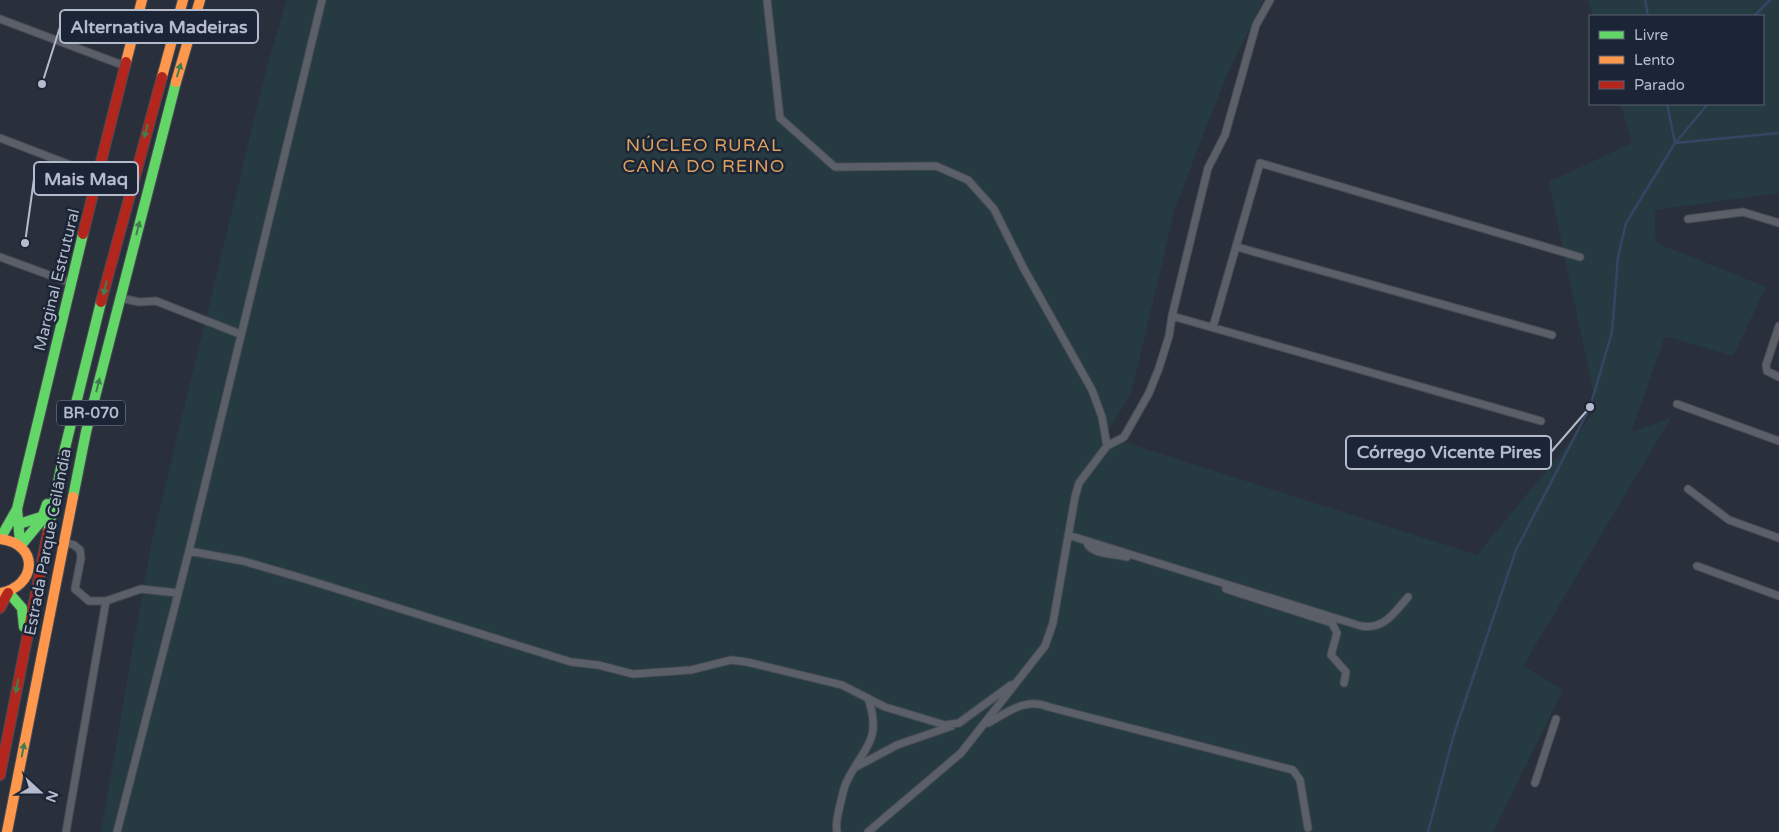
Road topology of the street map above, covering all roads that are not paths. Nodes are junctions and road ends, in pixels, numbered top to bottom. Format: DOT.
graph roads {
  1 [pos="142,0"];
  2 [pos="183,0"];
  3 [pos="200,0"];
  4 [pos="322,0"];
  5 [pos="767,0"];
  6 [pos="1270,0"];
  7 [pos="0,19"];
  8 [pos="125,66"];
  9 [pos="0,138"];
  10 [pos="99,176"];
  11 [pos="1688,219"];
  12 [pos="1779,222"];
  13 [pos="1237,247"];
  14 [pos="0,257"];
  15 [pos="1580,257"];
  16 [pos="70,283"];
  17 [pos="120,298"];
  18 [pos="1172,316"];
  19 [pos="1779,326"];
  20 [pos="1213,327"];
  21 [pos="240,334"];
  22 [pos="1552,335"];
  23 [pos="1779,377"];
  24 [pos="1677,404"];
  25 [pos="1541,421"];
  26 [pos="1779,441"];
  27 [pos="1108,446"];
  28 [pos="65,448"];
  29 [pos="1688,489"];
  30 [pos="17,509"];
  31 [pos="44,516"];
  32 [pos="19,524"];
  33 [pos="1068,535"];
  34 [pos="1779,538"];
  35 [pos="0,539"];
  36 [pos="1086,541"];
  37 [pos="63,542"];
  38 [pos="21,543"];
  39 [pos="189,550"];
  40 [pos="1697,566"];
  41 [pos="6,593"];
  42 [pos="178,594"];
  43 [pos="1779,596"];
  44 [pos="1408,597"];
  45 [pos="106,601"];
  46 [pos="0,608"];
  47 [pos="20,666"];
  48 [pos="1015,682"];
  49 [pos="1344,683"];
  50 [pos="868,698"];
  51 [pos="1556,719"];
  52 [pos="959,723"];
  53 [pos="986,724"];
  54 [pos="856,767"];
  55 [pos="0,775"];
  56 [pos="1535,783"];
  57 [pos="836,828"];
  58 [pos="1308,828"];
  59 [pos="7,832"];
  60 [pos="66,832"];
  61 [pos="117,832"];
  62 [pos="832,832"];
  63 [pos="868,832"];
  1 -- 8 [label="main road, Marginal Estrutural"];
  2 -- 28 [label="main road, Estrada Parque Ceilândia / BR-070, one-way"];
  17 -- 3 [label="main road, Estrada Parque Ceilândia / BR-070, one-way"];
  4 -- 21 [label="street"];
  5 -- 27 [label="street"];
  6 -- 18 [label="street"];
  7 -- 8 [label="street"];
  8 -- 10 [label="main road, Marginal Estrutural"];
  9 -- 10 [label="street"];
  10 -- 16 [label="main road, Marginal Estrutural"];
  11 -- 12 [label="street"];
  13 -- 15 [label="street"];
  13 -- 20 [label="street"];
  13 -- 22 [label="street"];
  14 -- 16 [label="street"];
  16 -- 30 [label="main road, Marginal Estrutural"];
  17 -- 21 [label="street"];
  37 -- 17 [label="main road, Estrada Parque Ceilândia / BR-070, one-way"];
  18 -- 20 [label="street"];
  18 -- 27 [label="street"];
  19 -- 23 [label="street"];
  20 -- 25 [label="street"];
  21 -- 39 [label="street"];
  24 -- 26 [label="street"];
  27 -- 33 [label="street"];
  28 -- 31 [label="main road"];
  28 -- 47 [label="main road, Estrada Parque Ceilândia / BR-070"];
  29 -- 34 [label="street"];
  30 -- 32 [label="main road, Marginal Estrutural"];
  30 -- 35 [label="main road, Marginal Estrutural"];
  31 -- 32 [label="main road"];
  31 -- 38 [label="main road"];
  32 -- 38 [label="main road, Marginal Estrutural"];
  33 -- 36 [label="street"];
  33 -- 48 [label="street"];
  35 -- 38 [label="main road"];
  36 -- 44 [label="street"];
  36 -- 49 [label="street"];
  37 -- 45 [label="street"];
  59 -- 37 [label="main road, Estrada Parque Ceilândia / BR-070, one-way"];
  38 -- 41 [label="main road, Marginal Estrutural"];
  39 -- 42 [label="street"];
  39 -- 50 [label="street"];
  40 -- 43 [label="street"];
  41 -- 46 [label="main road"];
  41 -- 47 [label="main road"];
  42 -- 45 [label="street"];
  42 -- 61 [label="street"];
  45 -- 60 [label="street"];
  47 -- 55 [label="main road, Estrada Parque Ceilândia / BR-070, one-way"];
  48 -- 52 [label="street"];
  48 -- 53 [label="street"];
  50 -- 52 [label="street"];
  50 -- 54 [label="street"];
  51 -- 56 [label="street"];
  52 -- 54 [label="street"];
  53 -- 58 [label="street"];
  53 -- 63 [label="street"];
  54 -- 57 [label="street"];
  57 -- 62 [label="street"];
}
